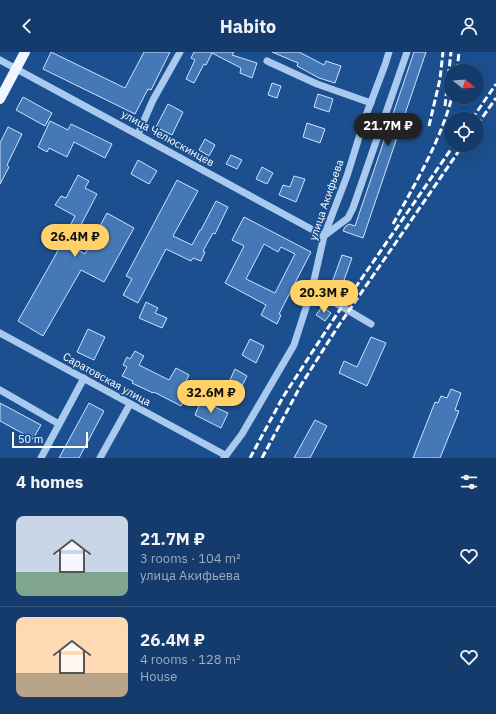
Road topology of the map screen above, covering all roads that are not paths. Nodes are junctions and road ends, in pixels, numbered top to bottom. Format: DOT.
graph roads {
  1 [pos="25,52"];
  2 [pos="180,52"];
  3 [pos="389,52"];
  4 [pos="407,52"];
  5 [pos="0,60"];
  6 [pos="267,61"];
  7 [pos="16,68"];
  8 [pos="0,99"];
  9 [pos="370,103"];
  10 [pos="138,134"];
  11 [pos="324,236"];
  12 [pos="312,289"];
  13 [pos="371,324"];
  14 [pos="0,332"];
  15 [pos="84,378"];
  16 [pos="0,390"];
  17 [pos="130,404"];
  18 [pos="59,424"];
  19 [pos="225,457"];
  20 [pos="41,458"];
  21 [pos="100,458"];
  1 -- 7 [label="main road"];
  2 -- 10 [label="street"];
  3 -- 9 [label="street, улица Акифьева"];
  4 -- 11 [label="street"];
  5 -- 7 [label="street, улица Челюскинцев"];
  6 -- 9 [label="street"];
  7 -- 8 [label="main road"];
  7 -- 10 [label="street, улица Челюскинцев"];
  9 -- 11 [label="street, улица Акифьева"];
  10 -- 11 [label="street, улица Челюскинцев"];
  11 -- 12 [label="street, улица Акифьева"];
  12 -- 13 [label="street"];
  12 -- 19 [label="street, улица Акифьева"];
  14 -- 15 [label="street, Саратовская улица"];
  15 -- 17 [label="street, Саратовская улица"];
  15 -- 18 [label="street"];
  16 -- 18 [label="street"];
  17 -- 19 [label="street, Саратовская улица"];
  17 -- 21 [label="street"];
  18 -- 20 [label="street"];
}
